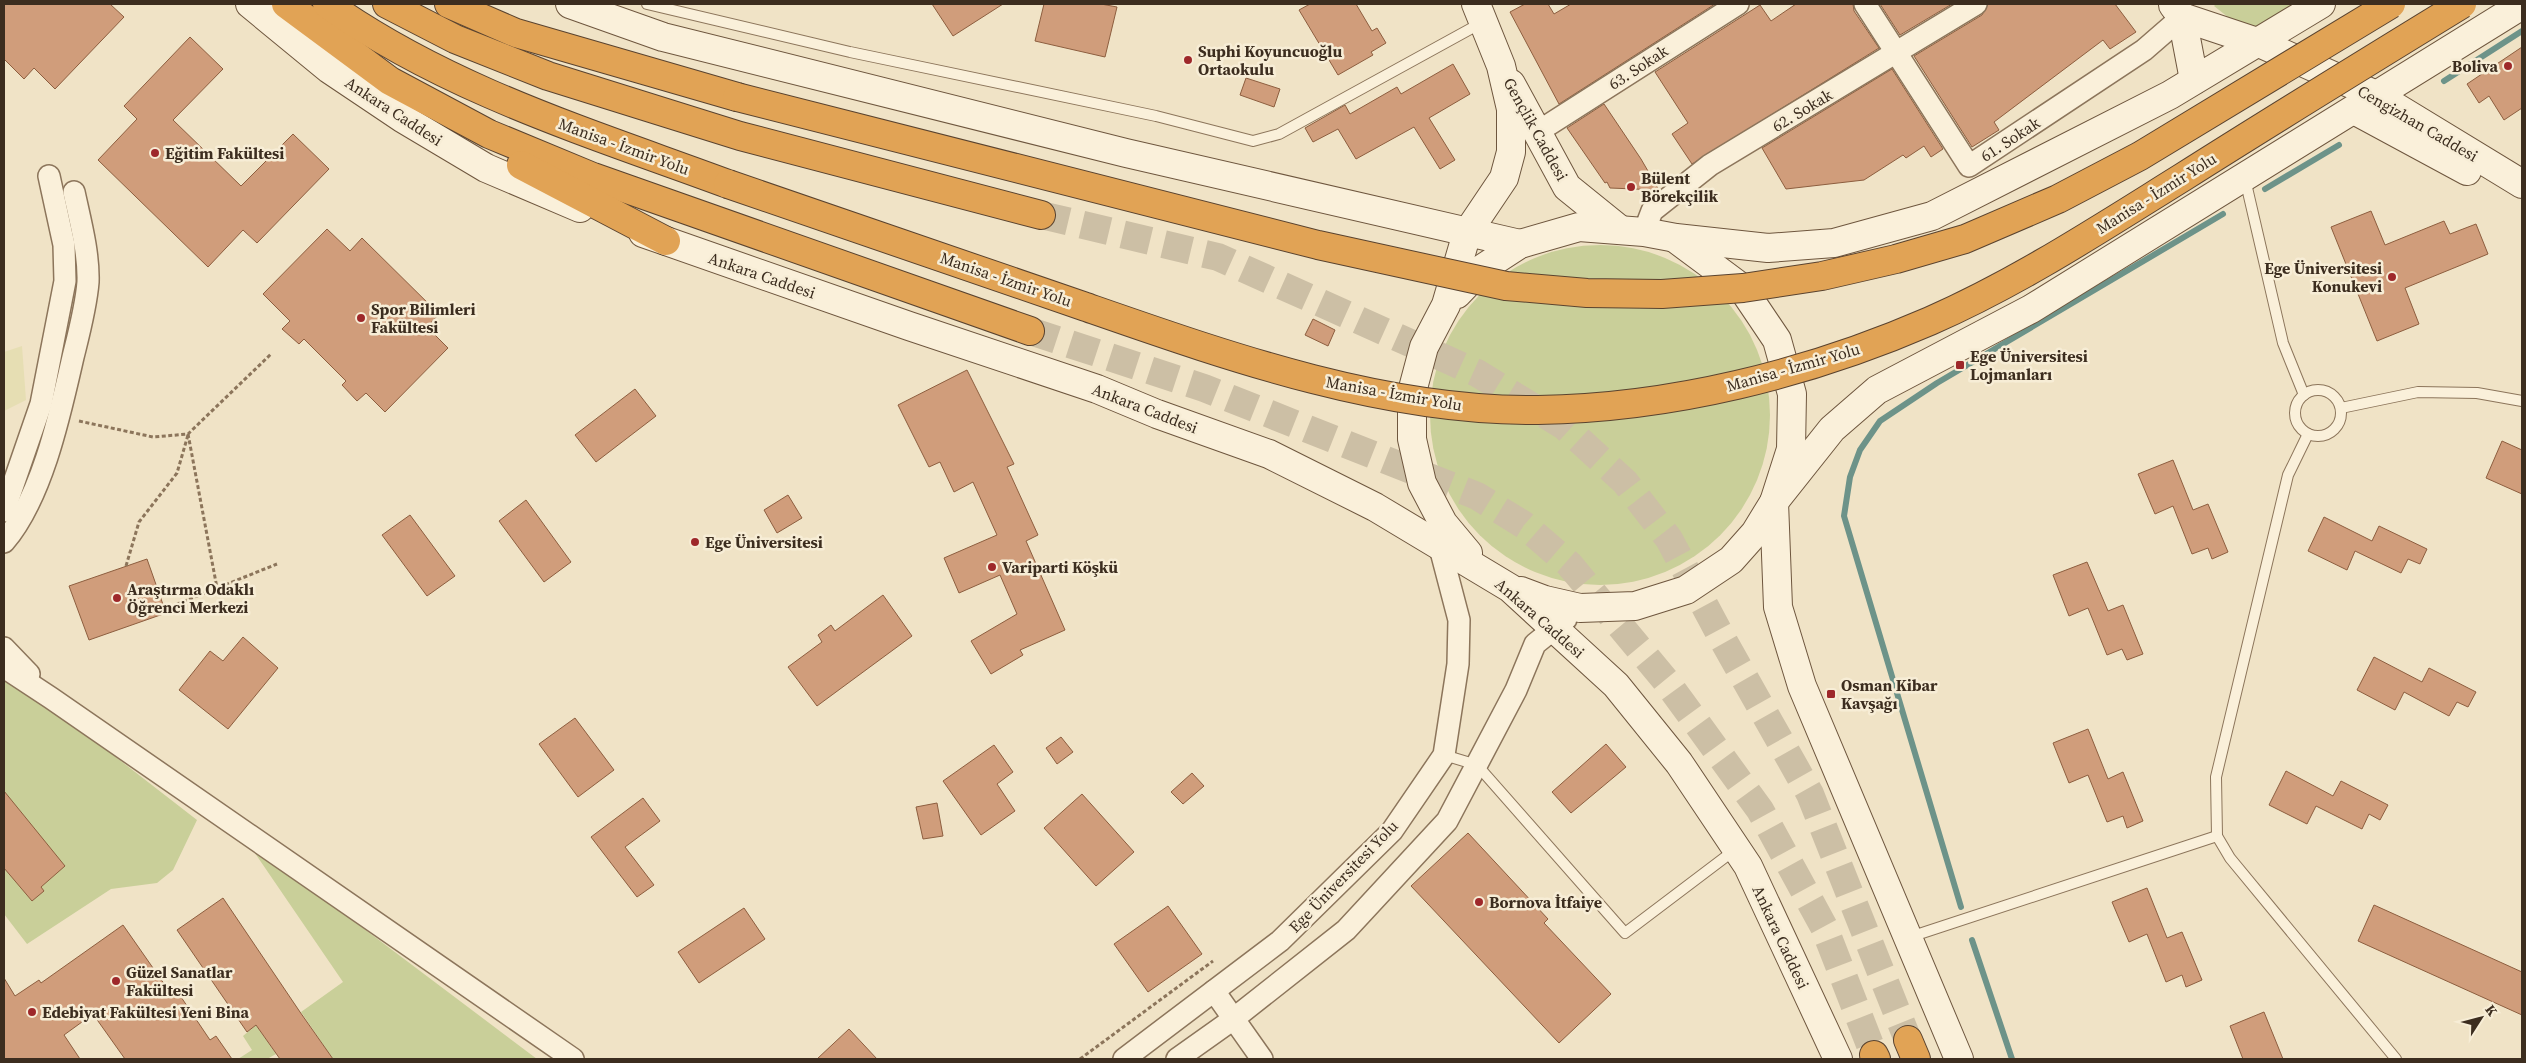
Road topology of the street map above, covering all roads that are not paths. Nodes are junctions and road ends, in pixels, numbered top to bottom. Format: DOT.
graph roads {
  1 [pos="250,4"];
  2 [pos="286,4"];
  3 [pos="327,4"];
  4 [pos="387,4"];
  5 [pos="449,4"];
  6 [pos="570,4"];
  7 [pos="647,4"];
  8 [pos="1738,4"];
  9 [pos="1864,4"];
  10 [pos="1976,4"];
  11 [pos="2321,4"];
  12 [pos="2391,4"];
  13 [pos="2462,4"];
  14 [pos="2522,5"];
  15 [pos="1481,10"];
  16 [pos="2177,10"];
  17 [pos="2257,42"];
  18 [pos="1898,53"];
  19 [pos="1501,66"];
  20 [pos="2194,80"];
  21 [pos="390,81"];
  22 [pos="2365,103"];
  23 [pos="1539,131"];
  24 [pos="49,176"];
  25 [pos="2245,179"];
  26 [pos="2522,184"];
  27 [pos="74,192"];
  28 [pos="2522,202"];
  29 [pos="1041,215"];
  30 [pos="1631,230"];
  31 [pos="1468,233"];
  32 [pos="1676,238"];
  33 [pos="666,241"];
  34 [pos="1520,244"];
  35 [pos="1446,306"];
  36 [pos="1030,331"];
  37 [pos="2304,395"];
  38 [pos="2522,401"];
  39 [pos="2341,408"];
  40 [pos="2308,434"];
  41 [pos="1422,483"];
  42 [pos="1774,502"];
  43 [pos="4,511"];
  44 [pos="4,542"];
  45 [pos="1439,544"];
  46 [pos="1510,588"];
  47 [pos="1580,608"];
  48 [pos="1555,628"];
  49 [pos="4,648"];
  50 [pos="4,668"];
  51 [pos="51,698"];
  52 [pos="1444,755"];
  53 [pos="1477,765"];
  54 [pos="2217,836"];
  55 [pos="1736,849"];
  56 [pos="1909,938"];
  57 [pos="1214,991"];
  58 [pos="1232,1020"];
  59 [pos="573,1059"];
  60 [pos="1124,1059"];
  61 [pos="1176,1059"];
  62 [pos="1262,1059"];
  63 [pos="1838,1059"];
  64 [pos="1959,1059"];
  65 [pos="2396,1059"];
  1 -- 33 [label="main road, Ankara Caddesi"];
  2 -- 21 [label="highway, Ankara Caddesi"];
  3 -- 13 [label="highway, Manisa - İzmir Yolu, bridge"];
  4 -- 29 [label="highway"];
  5 -- 12 [label="highway, bridge"];
  6 -- 31 [label="main road"];
  7 -- 15 [label="lane"];
  8 -- 23 [label="street, 63. Sokak"];
  9 -- 18 [label="street, 61. Sokak"];
  10 -- 18 [label="street, 62. Sokak"];
  11 -- 17 [label="main road"];
  14 -- 22 [label="main road"];
  15 -- 19 [label="main road, Gençlik Caddesi"];
  16 -- 17 [label="main road"];
  16 -- 18 [label="street, 61. Sokak"];
  16 -- 20 [label="main road"];
  17 -- 20 [label="main road"];
  17 -- 22 [label="main road, Cengizhan Caddesi"];
  18 -- 30 [label="street, 62. Sokak"];
  19 -- 23 [label="main road, Gençlik Caddesi"];
  19 -- 31 [label="main road, Gençlik Caddesi"];
  20 -- 32 [label="main road"];
  21 -- 33 [label="highway"];
  21 -- 36 [label="highway, Ankara Caddesi"];
  22 -- 25 [label="main road"];
  22 -- 26 [label="main road, Cengizhan Caddesi"];
  22 -- 28 [label="main road, Cengizhan Caddesi"];
  23 -- 30 [label="main road, Gençlik Caddesi"];
  24 -- 43 [label="street"];
  25 -- 37 [label="lane"];
  25 -- 42 [label="main road"];
  27 -- 44 [label="street"];
  30 -- 32 [label="main road"];
  30 -- 34 [label="main road"];
  31 -- 34 [label="main road"];
  31 -- 35 [label="main road, Gençlik Caddesi"];
  32 -- 42 [label="main road"];
  33 -- 45 [label="main road, Ankara Caddesi"];
  34 -- 35 [label="main road"];
  35 -- 41 [label="main road"];
  37 -- 39 [label="lane"];
  37 -- 40 [label="lane"];
  38 -- 39 [label="lane"];
  39 -- 40 [label="lane"];
  40 -- 54 [label="lane"];
  41 -- 45 [label="street, Ege Üniversitesi Yolu"];
  41 -- 46 [label="main road"];
  42 -- 47 [label="main road"];
  42 -- 56 [label="main road"];
  45 -- 46 [label="main road, Ankara Caddesi"];
  45 -- 52 [label="street, Ege Üniversitesi Yolu"];
  46 -- 47 [label="main road"];
  46 -- 48 [label="main road, Ankara Caddesi"];
  47 -- 48 [label="street"];
  48 -- 53 [label="street"];
  48 -- 55 [label="main road, Ankara Caddesi"];
  49 -- 51 [label="street"];
  50 -- 51 [label="street"];
  51 -- 59 [label="street"];
  52 -- 53 [label="lane"];
  52 -- 57 [label="street, Ege Üniversitesi Yolu"];
  53 -- 55 [label="lane"];
  53 -- 58 [label="street"];
  54 -- 56 [label="lane"];
  54 -- 65 [label="lane"];
  55 -- 63 [label="main road, Ankara Caddesi"];
  56 -- 64 [label="main road"];
  57 -- 58 [label="street"];
  57 -- 60 [label="street, Ege Üniversitesi Yolu"];
  58 -- 61 [label="street"];
  58 -- 62 [label="street"];
}
